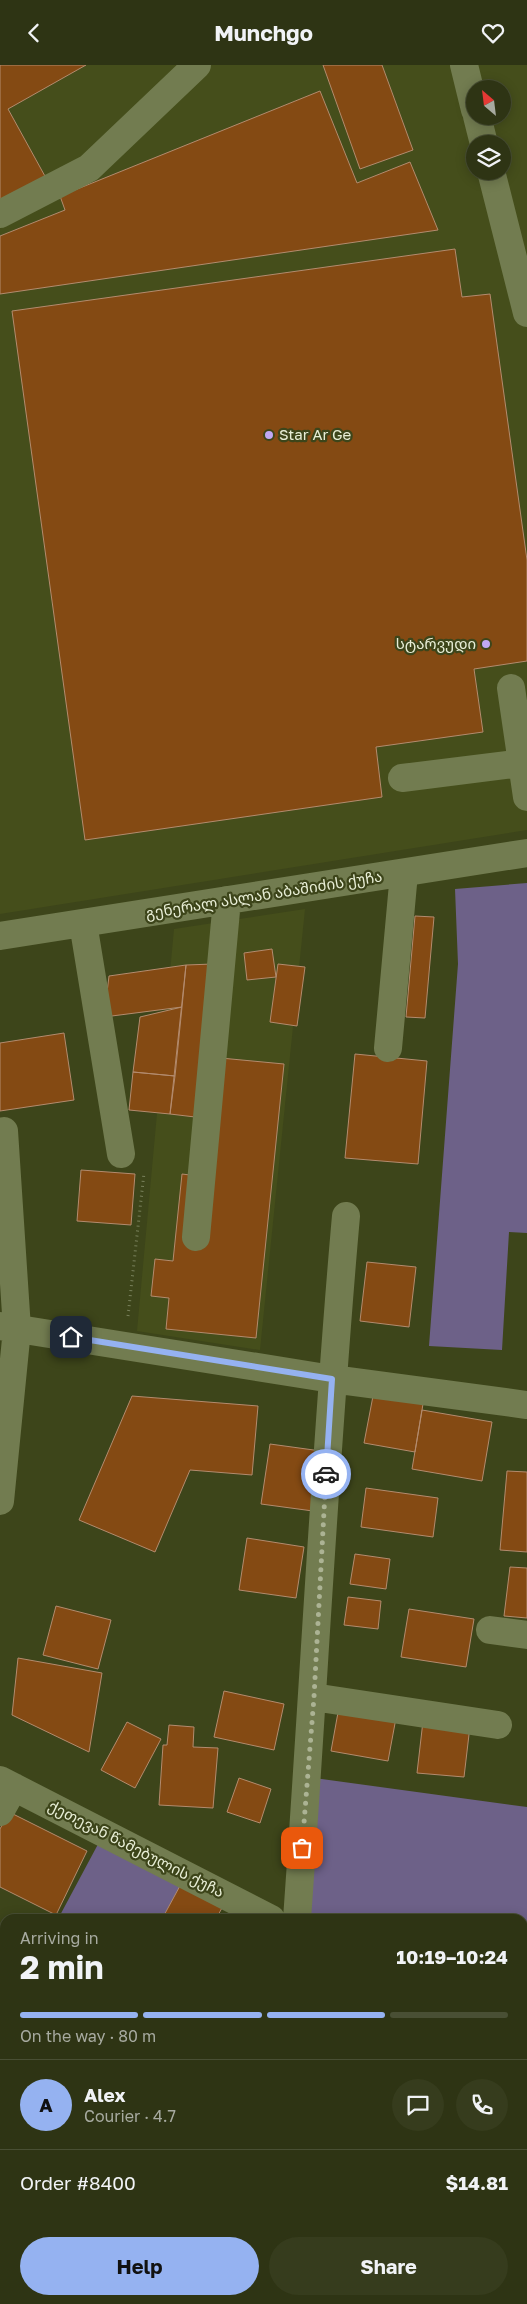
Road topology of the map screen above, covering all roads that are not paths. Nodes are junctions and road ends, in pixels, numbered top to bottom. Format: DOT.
graph roads {
  1 [pos="197,65"];
  2 [pos="464,65"];
  3 [pos="468,80"];
  4 [pos="493,180"];
  5 [pos="0,214"];
  6 [pos="527,313"];
  7 [pos="511,688"];
  8 [pos="522,763"];
  9 [pos="402,778"];
  10 [pos="527,797"];
  11 [pos="527,853"];
  12 [pos="404,873"];
  13 [pos="228,900"];
  14 [pos="83,923"];
  15 [pos="0,936"];
  16 [pos="388,1049"];
  17 [pos="0,1132"];
  18 [pos="121,1154"];
  19 [pos="346,1216"];
  20 [pos="196,1237"];
  21 [pos="9,1328"];
  22 [pos="332,1379"];
  23 [pos="527,1405"];
  24 [pos="0,1501"];
  25 [pos="490,1630"];
  26 [pos="527,1635"];
  27 [pos="314,1697"];
  28 [pos="498,1725"];
  29 [pos="7,1783"];
  30 [pos="0,1813"];
  31 [pos="261,1914"];
  32 [pos="296,1914"];
  1 -- 5 [label="street"];
  2 -- 3 [label="street"];
  4 -- 6 [label="street"];
  7 -- 8 [label="street"];
  8 -- 9 [label="street"];
  8 -- 10 [label="street"];
  11 -- 12 [label="street, გენერალ ასლან აბაშიძის ქუჩა"];
  12 -- 13 [label="street, გენერალ ასლან აბაშიძის ქუჩა"];
  12 -- 16 [label="street"];
  13 -- 14 [label="street, გენერალ ასლან აბაშიძის ქუჩა"];
  13 -- 20 [label="street"];
  14 -- 15 [label="street, გენერალ ასლან აბაშიძის ქუჩა"];
  14 -- 18 [label="street"];
  17 -- 21 [label="street"];
  19 -- 22 [label="street"];
  21 -- 22 [label="street"];
  21 -- 24 [label="street"];
  22 -- 23 [label="street"];
  22 -- 27 [label="street"];
  25 -- 26 [label="street"];
  27 -- 28 [label="street"];
  27 -- 32 [label="street"];
  29 -- 30 [label="street"];
  29 -- 31 [label="street, ქეთევან წამებულის ქუჩა"];
}
